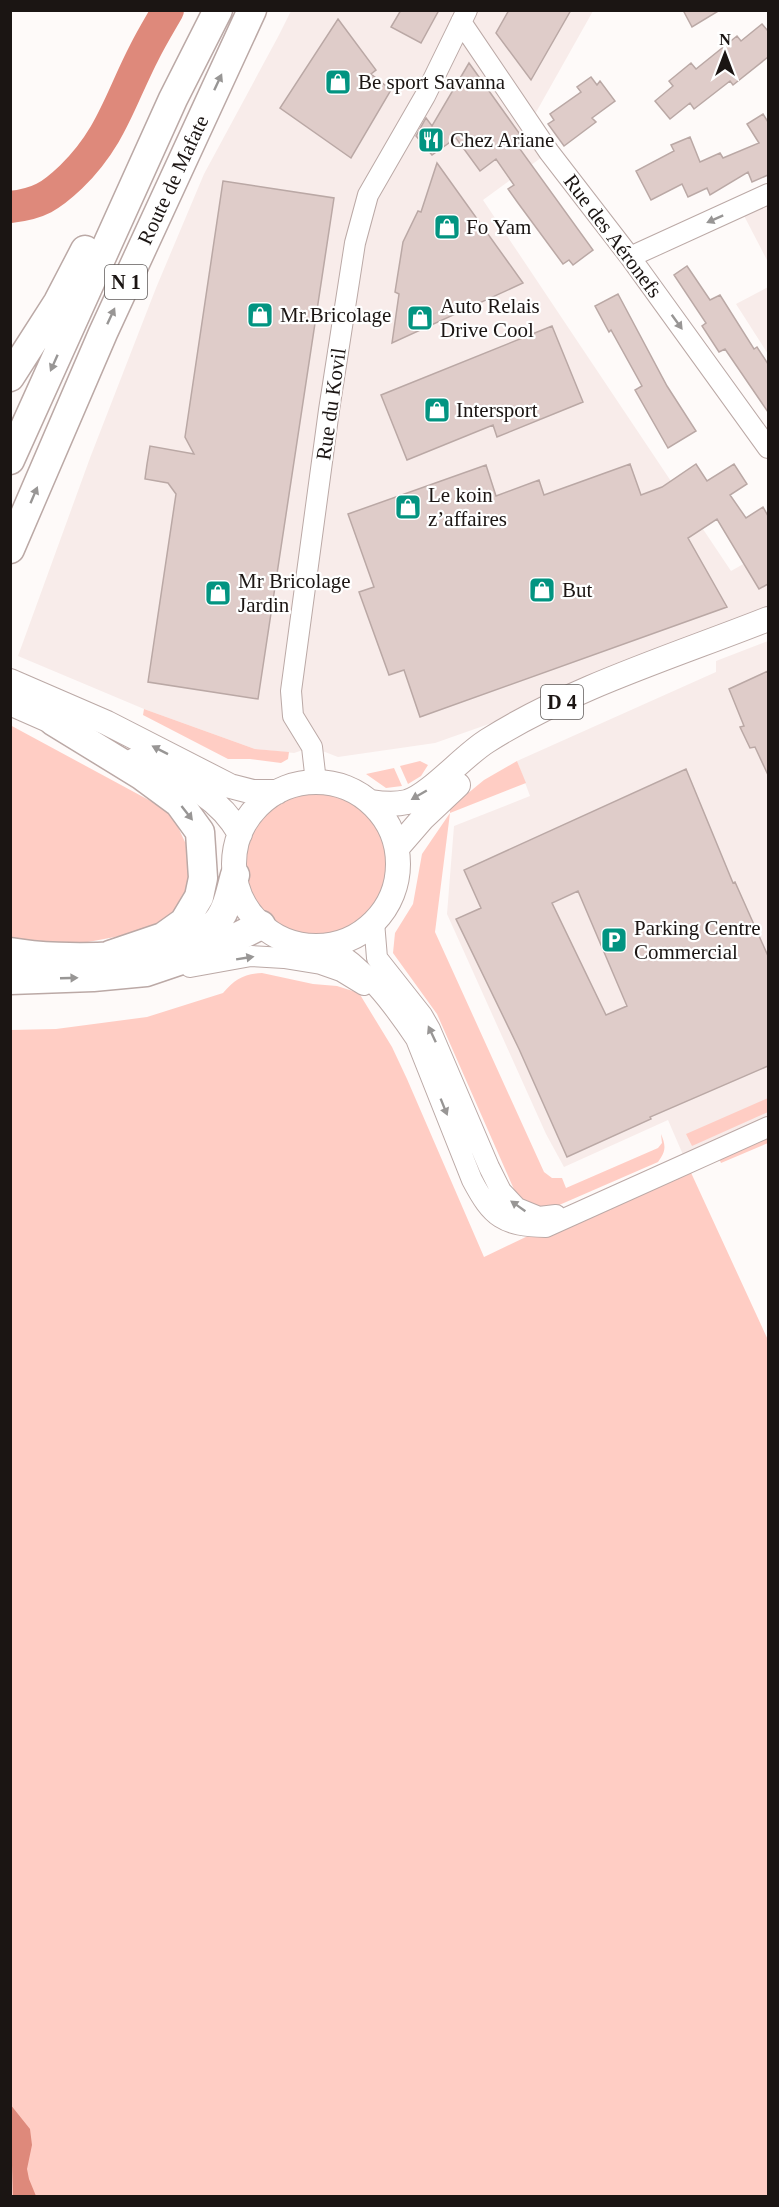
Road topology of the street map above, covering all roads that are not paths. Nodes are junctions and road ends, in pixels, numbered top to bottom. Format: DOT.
graph roads {
  1 [pos="218,10"];
  2 [pos="252,10"];
  3 [pos="464,16"];
  4 [pos="173,99"];
  5 [pos="768,194"];
  6 [pos="630,257"];
  7 [pos="10,377"];
  8 [pos="761,424"];
  9 [pos="768,448"];
  10 [pos="10,460"];
  11 [pos="10,549"];
  12 [pos="768,619"];
  13 [pos="768,633"];
  14 [pos="10,681"];
  15 [pos="10,703"];
  16 [pos="53,721"];
  17 [pos="316,782"];
  18 [pos="277,792"];
  19 [pos="371,802"];
  20 [pos="240,834"];
  21 [pos="397,848"];
  22 [pos="235,875"];
  23 [pos="374,922"];
  24 [pos="261,924"];
  25 [pos="326,945"];
  26 [pos="10,952"];
  27 [pos="110,955"];
  28 [pos="146,972"];
  29 [pos="10,980"];
  30 [pos="386,999"];
  31 [pos="768,1127"];
  32 [pos="574,1214"];
  1 -- 4 [label="highway, Route de Mafate / N 1"];
  11 -- 2 [label="highway, Route de Mafate / N 1, one-way"];
  3 -- 6 [label="street, Rue des Aéronefs"];
  3 -- 17 [label="street, Rue du Kovil"];
  4 -- 7 [label="highway"];
  4 -- 10 [label="highway, Route de Mafate / N 1, one-way"];
  5 -- 6 [label="street, one-way"];
  6 -- 8 [label="street, Rue des Aéronefs, one-way"];
  8 -- 9 [label="street, Rue des Aéronefs"];
  12 -- 19 [label="main road, D 4, one-way"];
  13 -- 21 [label="main road, D 4"];
  18 -- 14 [label="main road, one-way"];
  15 -- 16 [label="main road"];
  16 -- 20 [label="main road"];
  16 -- 27 [label="highway, one-way"];
  17 -- 18 [label="main road"];
  17 -- 19 [label="main road"];
  18 -- 20 [label="main road"];
  19 -- 21 [label="main road"];
  20 -- 22 [label="main road"];
  21 -- 23 [label="main road"];
  22 -- 24 [label="main road"];
  22 -- 27 [label="highway"];
  23 -- 25 [label="main road"];
  32 -- 23 [label="street, one-way"];
  24 -- 25 [label="main road"];
  24 -- 28 [label="highway"];
  25 -- 30 [label="street"];
  26 -- 27 [label="highway"];
  29 -- 28 [label="highway, one-way"];
  28 -- 30 [label="street, one-way"];
  30 -- 32 [label="street, one-way"];
  31 -- 32 [label="street"];
}
